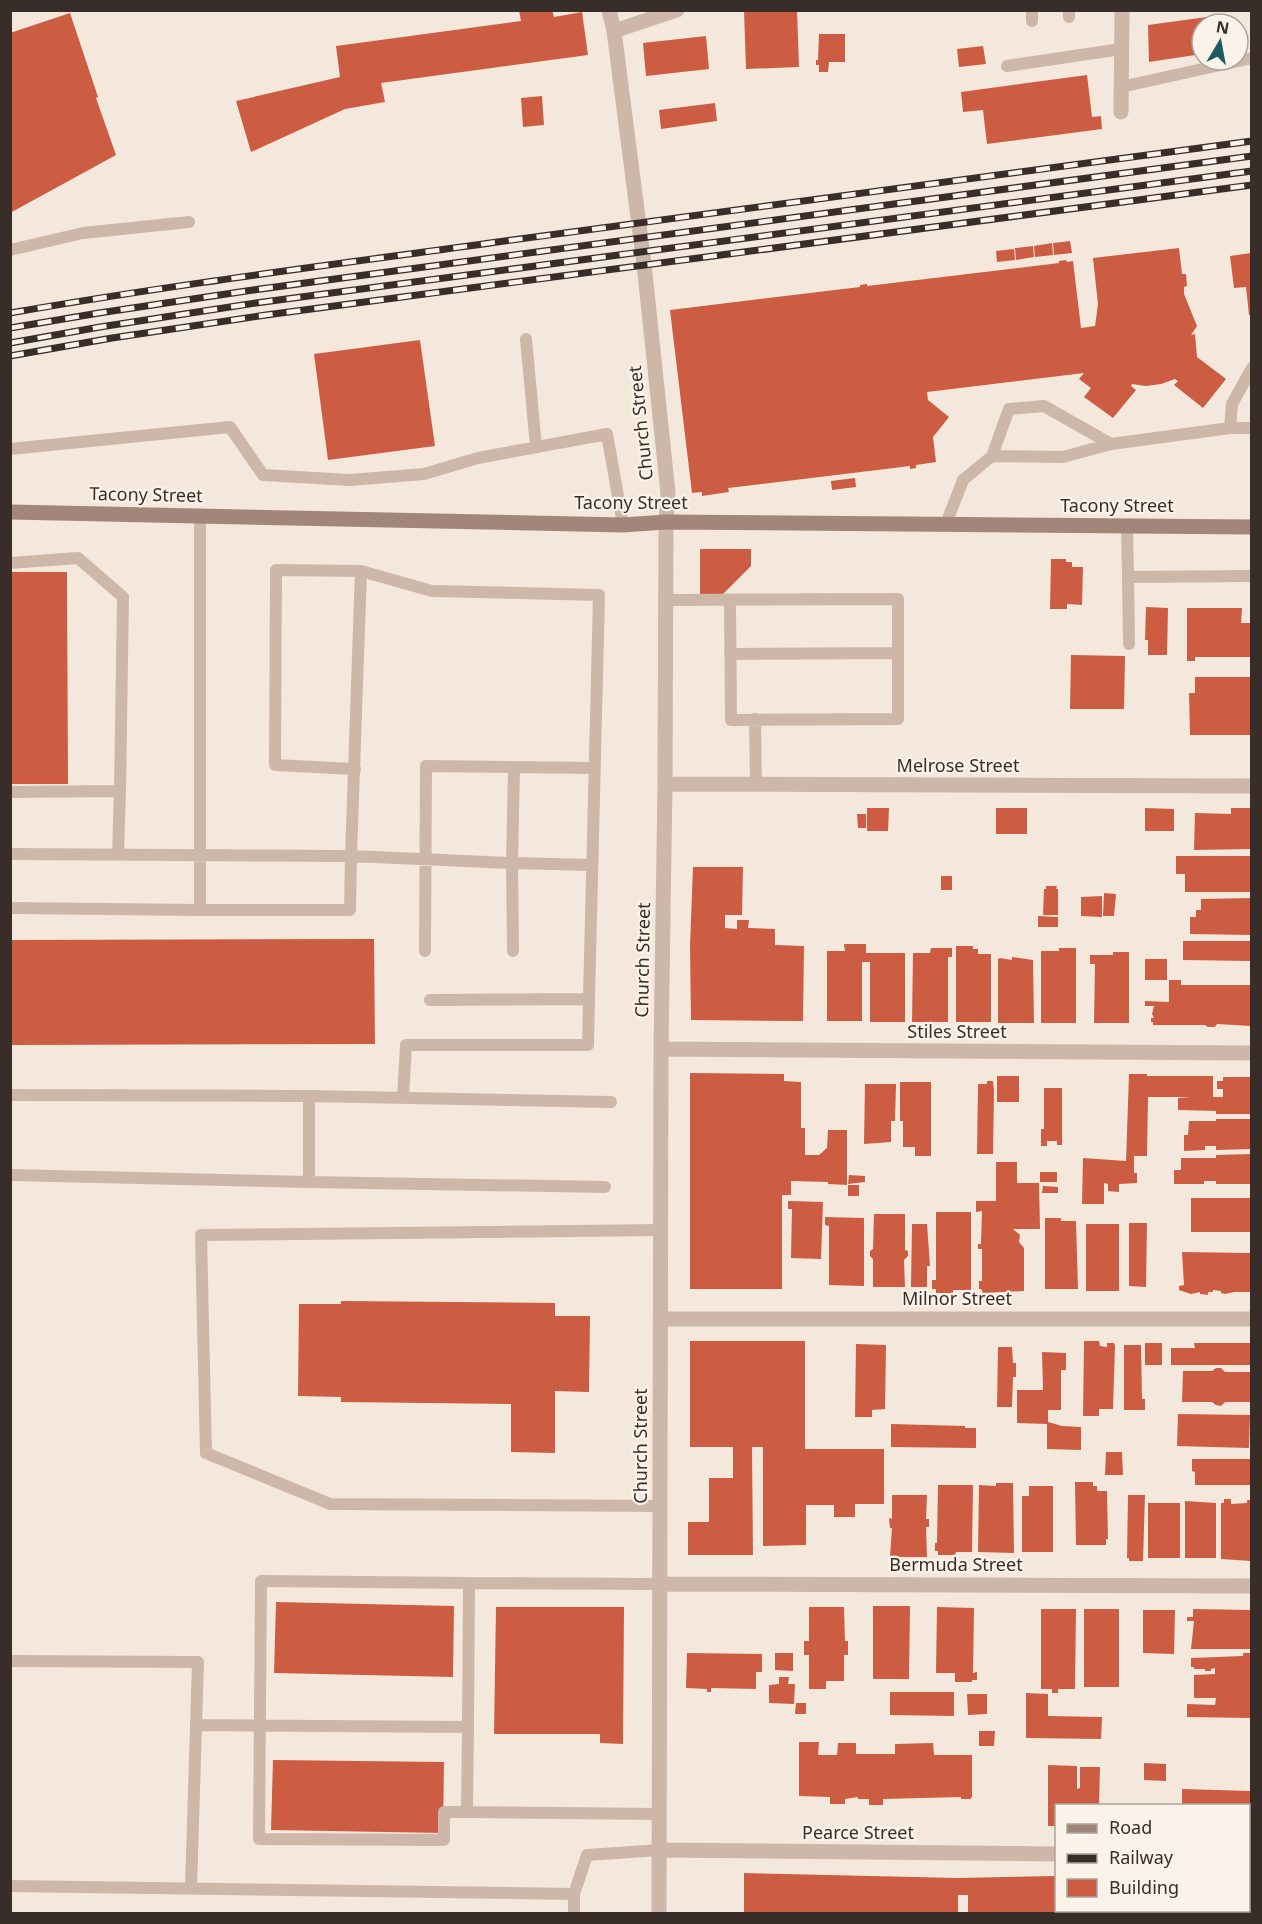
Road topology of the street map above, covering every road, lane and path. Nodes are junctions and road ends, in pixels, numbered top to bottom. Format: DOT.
graph roads {
  1 [pos="609,10"];
  2 [pos="677,10"];
  3 [pos="1122,10"];
  4 [pos="614,31"];
  5 [pos="1121,49"];
  6 [pos="1251,58"];
  7 [pos="1007,66"];
  8 [pos="1121,87"];
  9 [pos="1121,112"];
  10 [pos="189,222"];
  11 [pos="10,250"];
  12 [pos="526,339"];
  13 [pos="1251,368"];
  14 [pos="1230,428"];
  15 [pos="1251,429"];
  16 [pos="1111,444"];
  17 [pos="536,447"];
  18 [pos="10,449"];
  19 [pos="992,456"];
  20 [pos="10,512"];
  21 [pos="200,515"];
  22 [pos="666,522"];
  23 [pos="946,524"];
  24 [pos="623,525"];
  25 [pos="1127,526"];
  26 [pos="1251,527"];
  27 [pos="10,562"];
  28 [pos="361,571"];
  29 [pos="1251,576"];
  30 [pos="1128,577"];
  31 [pos="666,600"];
  32 [pos="730,600"];
  33 [pos="1129,644"];
  34 [pos="898,653"];
  35 [pos="730,654"];
  36 [pos="755,720"];
  37 [pos="514,768"];
  38 [pos="593,768"];
  39 [pos="355,769"];
  40 [pos="665,784"];
  41 [pos="756,785"];
  42 [pos="1251,786"];
  43 [pos="120,791"];
  44 [pos="10,792"];
  45 [pos="10,854"];
  46 [pos="118,854"];
  47 [pos="200,854"];
  48 [pos="351,856"];
  49 [pos="426,860"];
  50 [pos="512,863"];
  51 [pos="591,865"];
  52 [pos="10,908"];
  53 [pos="200,910"];
  54 [pos="425,951"];
  55 [pos="513,951"];
  56 [pos="589,999"];
  57 [pos="430,1000"];
  58 [pos="661,1049"];
  59 [pos="1251,1053"];
  60 [pos="10,1095"];
  61 [pos="309,1096"];
  62 [pos="403,1098"];
  63 [pos="611,1102"];
  64 [pos="10,1175"];
  65 [pos="309,1182"];
  66 [pos="605,1187"];
  67 [pos="662,1230"];
  68 [pos="662,1319"];
  69 [pos="1251,1319"];
  70 [pos="660,1506"];
  71 [pos="470,1583"];
  72 [pos="660,1584"];
  73 [pos="1251,1586"];
  74 [pos="10,1661"];
  75 [pos="197,1725"];
  76 [pos="260,1725"];
  77 [pos="468,1727"];
  78 [pos="468,1812"];
  79 [pos="660,1814"];
  80 [pos="660,1850"];
  81 [pos="1055,1854"];
  82 [pos="10,1886"];
  83 [pos="191,1888"];
  84 [pos="574,1894"];
  85 [pos="573,1914"];
  86 [pos="659,1914"];
  1 -- 4 [label="street, Church Street"];
  2 -- 4 [label="street"];
  3 -- 5 [label="street"];
  4 -- 22 [label="street, Church Street"];
  5 -- 7 [label="lane"];
  5 -- 8 [label="street"];
  6 -- 8 [label="lane"];
  8 -- 9 [label="street"];
  10 -- 11 [label="lane"];
  12 -- 17 [label="lane"];
  13 -- 14 [label="lane"];
  14 -- 15 [label="lane"];
  14 -- 16 [label="lane"];
  16 -- 19 [label="lane"];
  16 -- 19 [label="lane"];
  17 -- 18 [label="lane"];
  17 -- 24 [label="lane"];
  19 -- 23 [label="lane"];
  20 -- 21 [label="main road, Tacony Street"];
  21 -- 24 [label="main road, Tacony Street"];
  21 -- 47 [label="lane"];
  22 -- 23 [label="main road, Tacony Street"];
  22 -- 24 [label="main road, Tacony Street"];
  22 -- 31 [label="street, Church Street"];
  23 -- 25 [label="main road, Tacony Street"];
  25 -- 26 [label="main road, Tacony Street"];
  25 -- 30 [label="lane"];
  27 -- 43 [label="lane"];
  28 -- 38 [label="lane"];
  28 -- 39 [label="lane"];
  28 -- 39 [label="lane"];
  29 -- 30 [label="lane"];
  30 -- 33 [label="lane"];
  31 -- 32 [label="lane"];
  31 -- 40 [label="street, Church Street"];
  32 -- 34 [label="lane"];
  32 -- 35 [label="lane"];
  34 -- 35 [label="lane"];
  34 -- 36 [label="lane"];
  35 -- 36 [label="lane"];
  36 -- 41 [label="lane"];
  37 -- 38 [label="lane"];
  37 -- 49 [label="lane"];
  37 -- 50 [label="lane"];
  38 -- 51 [label="lane"];
  39 -- 48 [label="lane"];
  40 -- 41 [label="street, Melrose Street"];
  40 -- 58 [label="street, Church Street"];
  41 -- 42 [label="street, Melrose Street"];
  43 -- 44 [label="lane"];
  43 -- 46 [label="lane"];
  45 -- 46 [label="lane"];
  46 -- 47 [label="lane"];
  47 -- 48 [label="lane"];
  47 -- 53 [label="lane"];
  48 -- 49 [label="lane"];
  48 -- 53 [label="lane"];
  49 -- 50 [label="lane"];
  49 -- 54 [label="lane"];
  50 -- 51 [label="lane"];
  50 -- 55 [label="lane"];
  51 -- 56 [label="lane"];
  52 -- 53 [label="lane"];
  56 -- 57 [label="lane"];
  56 -- 62 [label="lane"];
  58 -- 59 [label="street, Stiles Street"];
  58 -- 67 [label="street, Church Street"];
  60 -- 61 [label="lane"];
  61 -- 62 [label="lane"];
  61 -- 65 [label="lane"];
  62 -- 63 [label="lane"];
  64 -- 65 [label="lane"];
  65 -- 66 [label="lane"];
  67 -- 68 [label="street, Church Street"];
  67 -- 70 [label="lane"];
  68 -- 69 [label="street, Milnor Street"];
  68 -- 70 [label="street, Church Street"];
  70 -- 72 [label="street, Church Street"];
  71 -- 72 [label="lane"];
  71 -- 76 [label="lane"];
  71 -- 77 [label="lane"];
  72 -- 73 [label="street, Bermuda Street"];
  72 -- 79 [label="street, Church Street"];
  74 -- 75 [label="lane"];
  75 -- 76 [label="lane"];
  75 -- 83 [label="lane"];
  76 -- 77 [label="lane"];
  76 -- 78 [label="lane"];
  77 -- 78 [label="lane"];
  78 -- 79 [label="lane"];
  79 -- 80 [label="street, Church Street"];
  80 -- 81 [label="street, Pearce Street"];
  80 -- 84 [label="lane"];
  80 -- 86 [label="street, Church Street"];
  82 -- 83 [label="lane"];
  83 -- 84 [label="lane"];
  84 -- 85 [label="lane"];
}
